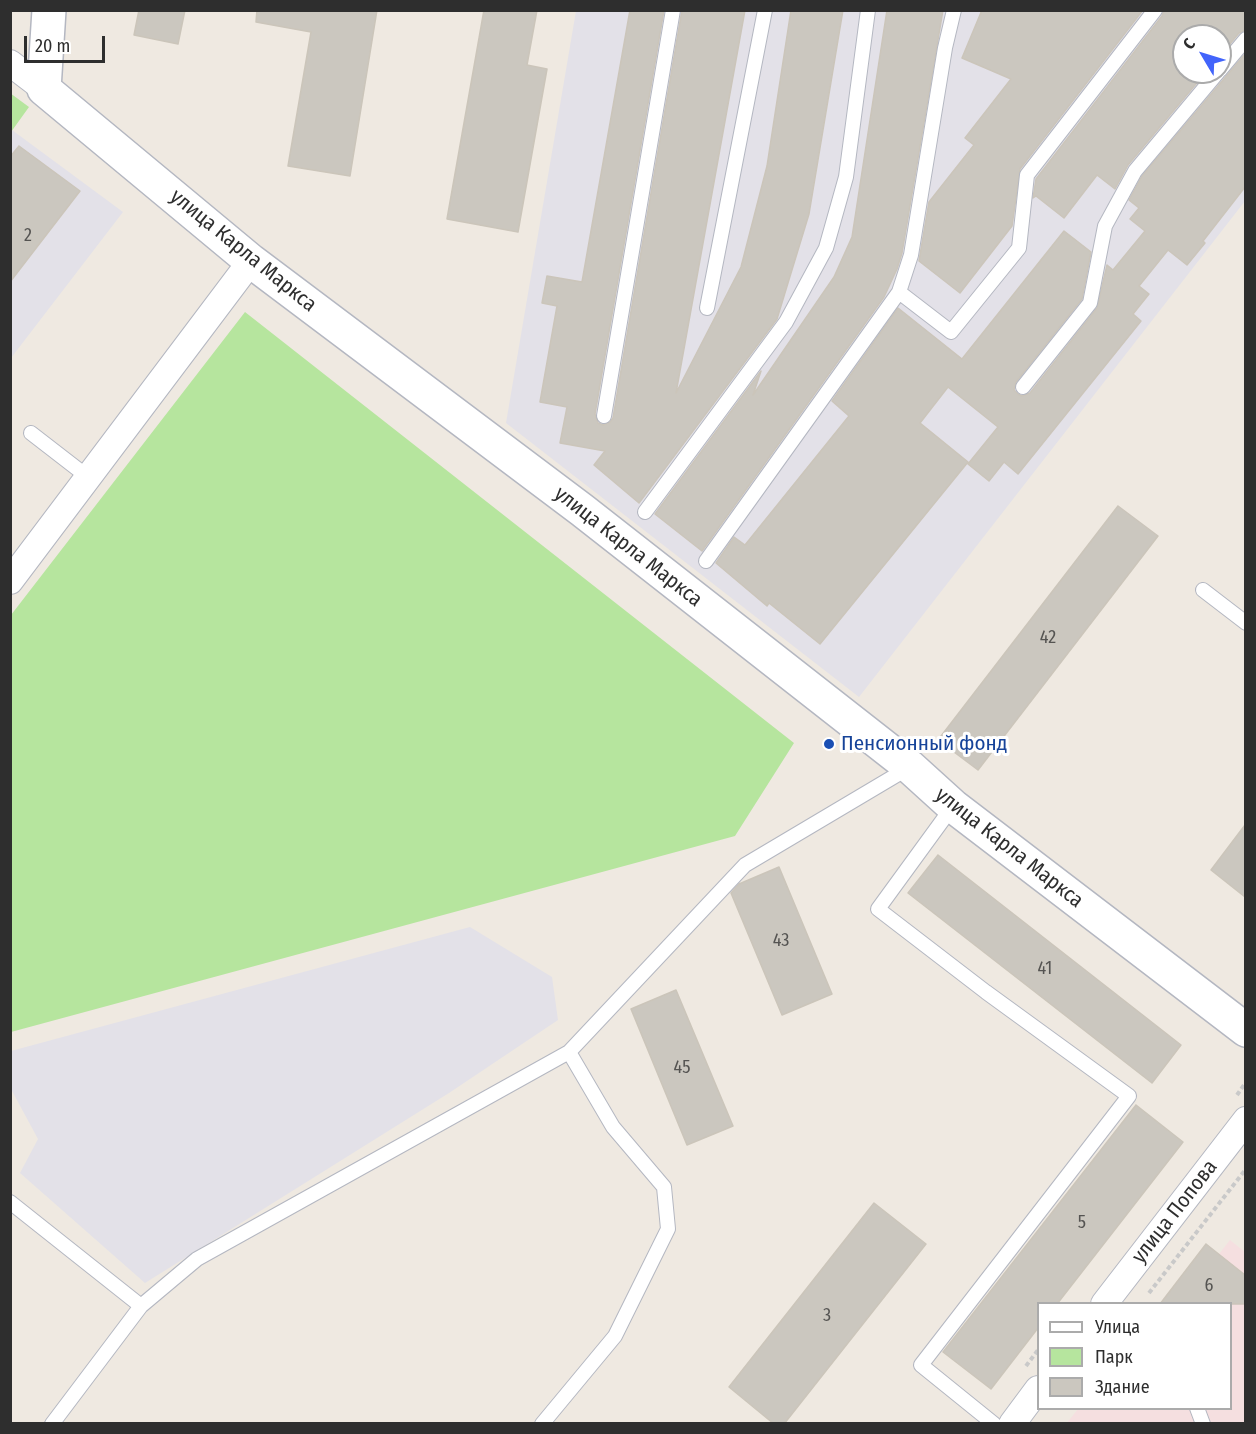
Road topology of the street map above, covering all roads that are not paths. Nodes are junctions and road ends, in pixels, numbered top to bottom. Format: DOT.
graph roads {
  1 [pos="49,10"];
  2 [pos="673,10"];
  3 [pos="765,10"];
  4 [pos="868,10"];
  5 [pos="954,10"];
  6 [pos="1155,10"];
  7 [pos="1245,39"];
  8 [pos="1232,55"];
  9 [pos="10,63"];
  10 [pos="1208,84"];
  11 [pos="44,89"];
  12 [pos="252,261"];
  13 [pos="899,292"];
  14 [pos="707,308"];
  15 [pos="1023,387"];
  16 [pos="604,416"];
  17 [pos="32,433"];
  18 [pos="90,476"];
  19 [pos="645,512"];
  20 [pos="706,561"];
  21 [pos="10,581"];
  22 [pos="1203,590"];
  23 [pos="1245,623"];
  24 [pos="910,767"];
  25 [pos="952,806"];
  26 [pos="1245,1030"];
  27 [pos="569,1052"];
  28 [pos="1245,1120"];
  29 [pos="10,1202"];
  30 [pos="1108,1302"];
  31 [pos="141,1306"];
  32 [pos="1037,1390"];
  33 [pos="52,1424"];
  34 [pos="542,1424"];
  35 [pos="994,1424"];
  36 [pos="1012,1424"];
  1 -- 11 [label="main road"];
  2 -- 16 [label="lane"];
  3 -- 14 [label="lane"];
  4 -- 19 [label="lane"];
  5 -- 13 [label="lane"];
  6 -- 13 [label="lane"];
  7 -- 8 [label="lane"];
  9 -- 11 [label="street, улица Карла Маркса"];
  10 -- 15 [label="lane"];
  11 -- 12 [label="main road, улица Карла Маркса"];
  12 -- 18 [label="street"];
  12 -- 24 [label="main road, улица Карла Маркса"];
  13 -- 20 [label="lane"];
  17 -- 18 [label="lane"];
  18 -- 21 [label="street"];
  22 -- 23 [label="lane"];
  24 -- 25 [label="main road, улица Карла Маркса"];
  24 -- 27 [label="lane"];
  25 -- 26 [label="main road, улица Карла Маркса"];
  25 -- 35 [label="lane"];
  27 -- 31 [label="lane"];
  27 -- 34 [label="lane"];
  28 -- 30 [label="street, улица Попова"];
  29 -- 31 [label="lane"];
  31 -- 33 [label="lane"];
  32 -- 36 [label="street"];
}
